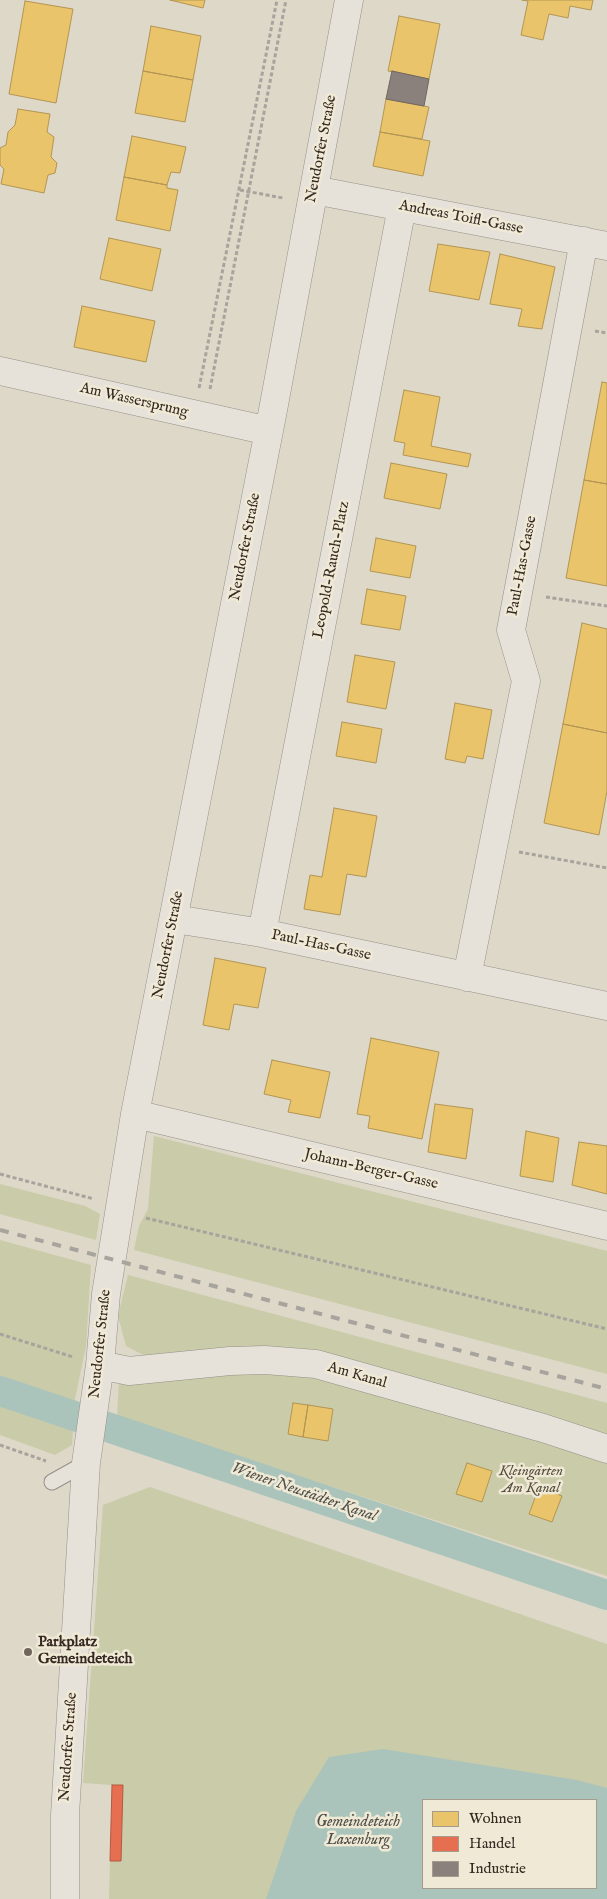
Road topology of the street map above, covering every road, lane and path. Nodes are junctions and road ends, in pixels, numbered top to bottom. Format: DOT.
graph roads {
  1 [pos="277,0"];
  2 [pos="286,0"];
  3 [pos="349,0"];
  4 [pos="240,190"];
  5 [pos="314,190"];
  6 [pos="248,192"];
  7 [pos="402,207"];
  8 [pos="595,244"];
  9 [pos="0,371"];
  10 [pos="208,396"];
  11 [pos="172,410"];
  12 [pos="269,430"];
  13 [pos="518,592"];
  14 [pos="607,606"];
  15 [pos="493,848"];
  16 [pos="607,868"];
  17 [pos="175,919"];
  18 [pos="262,933"];
  19 [pos="467,977"];
  20 [pos="607,1006"];
  21 [pos="136,1114"];
  22 [pos="0,1174"];
  23 [pos="121,1212"];
  24 [pos="607,1226"];
  25 [pos="607,1330"];
  26 [pos="0,1334"];
  27 [pos="100,1365"];
  28 [pos="0,1445"];
  29 [pos="607,1449"];
  30 [pos="88,1453"];
  31 [pos="52,1482"];
  32 [pos="65,1899"];
  1 -- 4 [label="path"];
  2 -- 6 [label="path"];
  3 -- 5 [label="street, Neudorfer Straße"];
  4 -- 6 [label="path"];
  4 -- 11 [label="path"];
  5 -- 6 [label="path"];
  5 -- 7 [label="street, Andreas Toifl-Gasse"];
  5 -- 12 [label="street, Neudorfer Straße"];
  6 -- 10 [label="path"];
  7 -- 8 [label="street, Andreas Toifl-Gasse"];
  7 -- 18 [label="street, Leopold-Rauch-Platz"];
  8 -- 13 [label="street, Paul-Has-Gasse"];
  9 -- 11 [label="street, Am Wassersprung"];
  11 -- 12 [label="street, Am Wassersprung"];
  12 -- 17 [label="street, Neudorfer Straße"];
  13 -- 14 [label="path"];
  13 -- 15 [label="street, Paul-Has-Gasse"];
  15 -- 16 [label="path"];
  15 -- 19 [label="street, Paul-Has-Gasse"];
  17 -- 18 [label="street, Paul-Has-Gasse"];
  17 -- 21 [label="street, Neudorfer Straße"];
  18 -- 19 [label="street, Paul-Has-Gasse"];
  19 -- 20 [label="street, Paul-Has-Gasse"];
  21 -- 23 [label="street, Neudorfer Straße"];
  21 -- 24 [label="street, Johann-Berger-Gasse"];
  22 -- 23 [label="path"];
  23 -- 25 [label="path"];
  23 -- 27 [label="street, Neudorfer Straße"];
  26 -- 27 [label="path"];
  27 -- 29 [label="street, Am Kanal"];
  27 -- 30 [label="street, Neudorfer Straße"];
  28 -- 30 [label="path"];
  30 -- 31 [label="lane"];
  30 -- 32 [label="street, Neudorfer Straße"];
}
